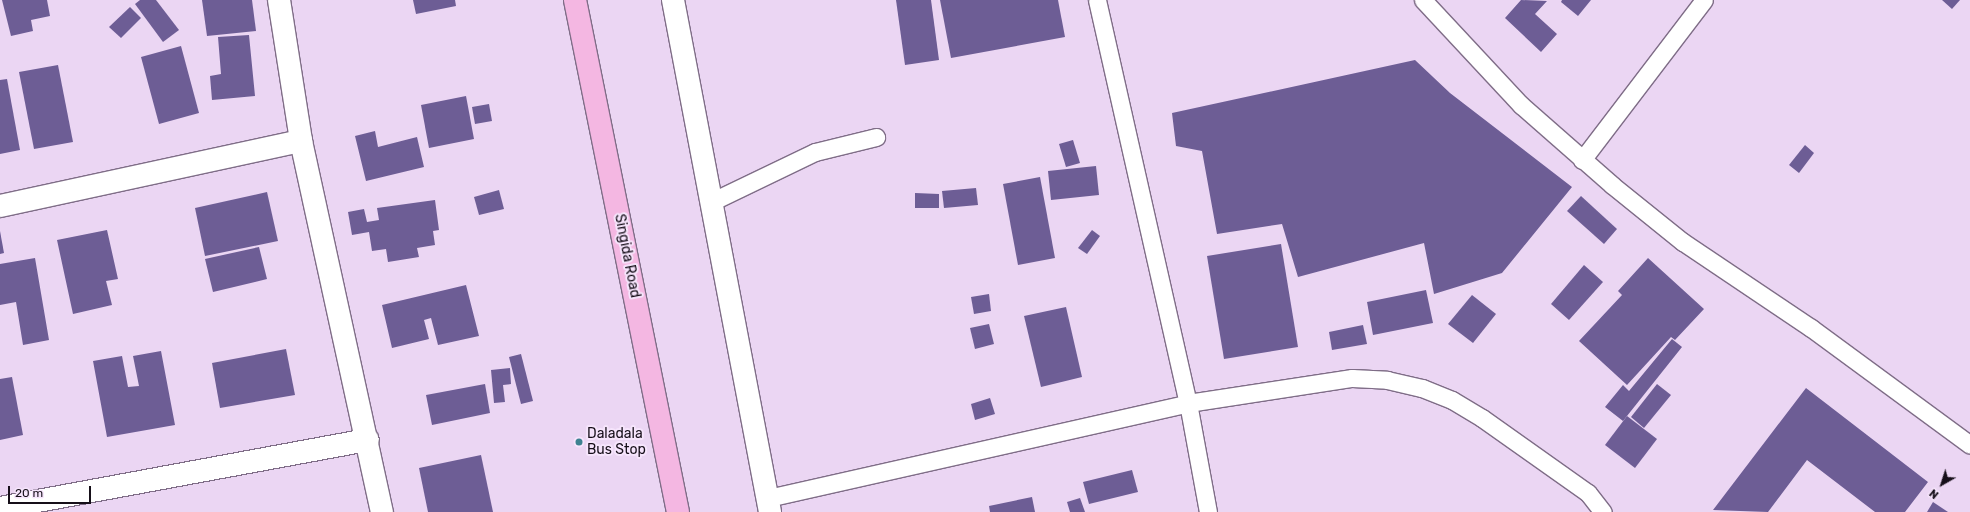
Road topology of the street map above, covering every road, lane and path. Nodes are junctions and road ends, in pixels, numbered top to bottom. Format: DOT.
graph roads {
  1 [pos="279,0"];
  2 [pos="575,0"];
  3 [pos="673,0"];
  4 [pos="1097,0"];
  5 [pos="1423,0"];
  6 [pos="1704,0"];
  7 [pos="876,137"];
  8 [pos="301,142"];
  9 [pos="1582,160"];
  10 [pos="711,202"];
  11 [pos="0,206"];
  12 [pos="1188,404"];
  13 [pos="368,440"];
  14 [pos="1970,445"];
  15 [pos="769,505"];
  16 [pos="0,508"];
  17 [pos="382,512"];
  18 [pos="678,512"];
  19 [pos="1208,512"];
  20 [pos="1603,512"];
  1 -- 8 [label="street"];
  2 -- 18 [label="highway, Singida Road"];
  3 -- 10 [label="street"];
  4 -- 12 [label="lane"];
  5 -- 9 [label="lane"];
  6 -- 9 [label="lane"];
  7 -- 10 [label="lane"];
  8 -- 11 [label="street"];
  8 -- 13 [label="street"];
  9 -- 14 [label="lane"];
  10 -- 15 [label="street"];
  12 -- 15 [label="lane"];
  12 -- 19 [label="lane"];
  12 -- 20 [label="lane"];
  13 -- 16 [label="street"];
  13 -- 17 [label="street"];
}
